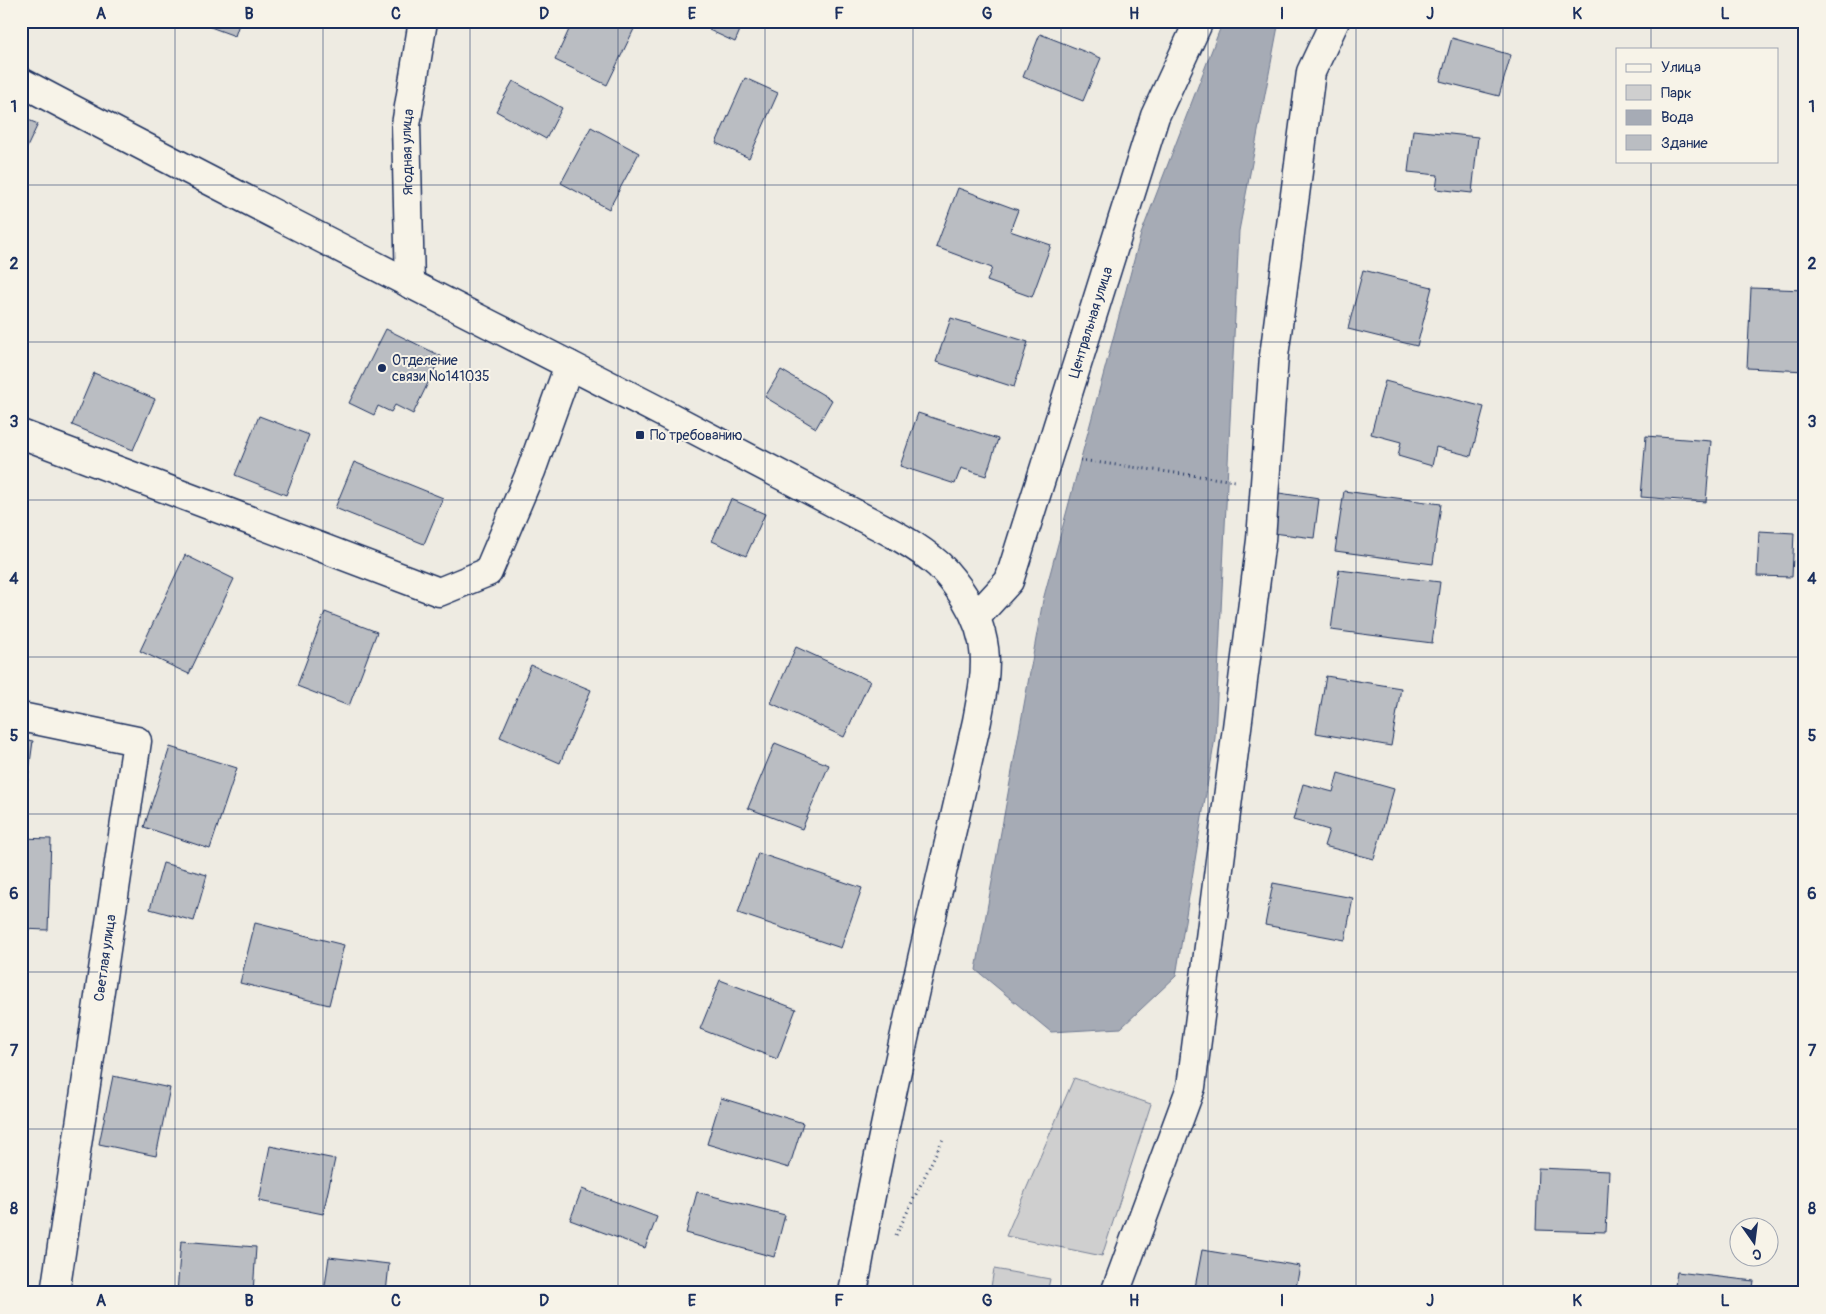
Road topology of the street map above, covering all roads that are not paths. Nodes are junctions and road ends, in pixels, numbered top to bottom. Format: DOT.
graph roads {
  1 [pos="423,21"];
  2 [pos="1199,21"];
  3 [pos="1335,21"];
  4 [pos="21,82"];
  5 [pos="410,284"];
  6 [pos="569,365"];
  7 [pos="21,434"];
  8 [pos="976,617"];
  9 [pos="21,717"];
  10 [pos="55,1293"];
  11 [pos="853,1293"];
  12 [pos="1115,1293"];
  1 -- 5 [label="street, Ягодная улица"];
  2 -- 8 [label="street, Центральная улица"];
  3 -- 12 [label="street"];
  4 -- 5 [label="street"];
  5 -- 6 [label="street"];
  6 -- 7 [label="street"];
  6 -- 8 [label="street"];
  8 -- 11 [label="street"];
  9 -- 10 [label="street, Светлая улица"];
}
